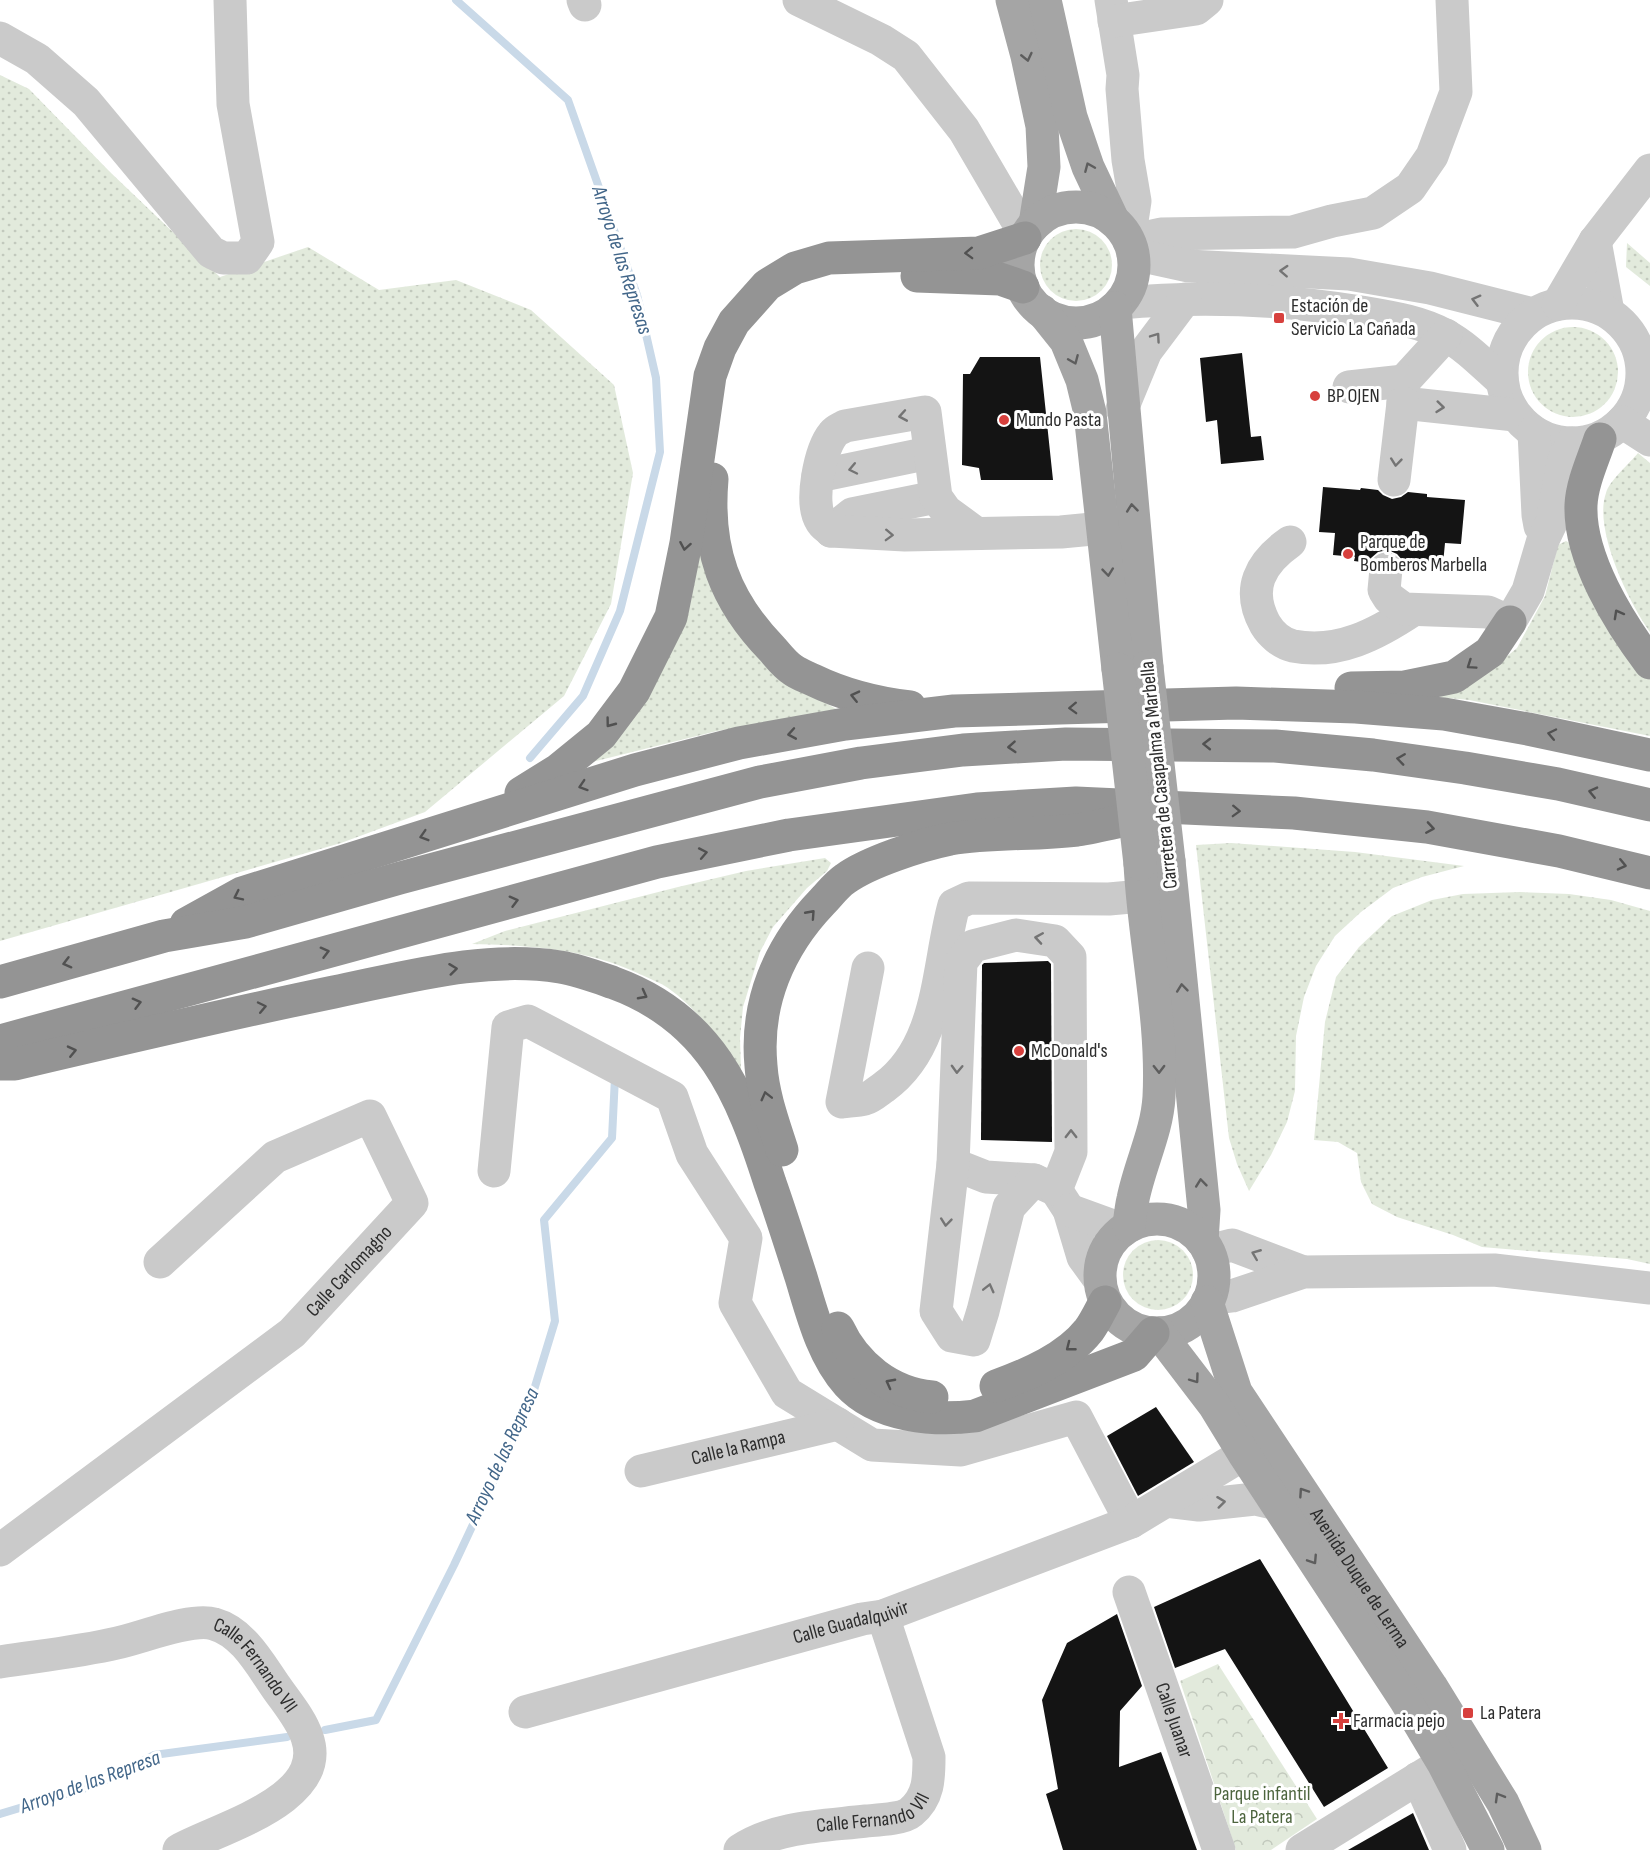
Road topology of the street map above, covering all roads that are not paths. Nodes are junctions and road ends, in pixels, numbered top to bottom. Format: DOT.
graph roads {
  1 [pos="230,0"];
  2 [pos="800,0"];
  3 [pos="1012,0"];
  4 [pos="1045,0"];
  5 [pos="1207,0"];
  6 [pos="1452,0"];
  7 [pos="1113,11"];
  8 [pos="0,38"];
  9 [pos="1650,171"];
  10 [pos="1029,233"];
  11 [pos="1125,237"];
  12 [pos="1594,241"];
  13 [pos="1032,299"];
  14 [pos="1185,299"];
  15 [pos="1117,306"];
  16 [pos="1545,309"];
  17 [pos="1626,317"];
  18 [pos="1446,335"];
  19 [pos="1646,369"];
  20 [pos="1502,381"];
  21 [pos="1349,387"];
  22 [pos="1403,392"];
  23 [pos="1122,409"];
  24 [pos="1525,424"];
  25 [pos="1598,435"];
  26 [pos="1650,440"];
  27 [pos="929,453"];
  28 [pos="818,476"];
  29 [pos="1395,480"];
  30 [pos="936,497"];
  31 [pos="1103,528"];
  32 [pos="831,531"];
  33 [pos="976,533"];
  34 [pos="1543,540"];
  35 [pos="1290,542"];
  36 [pos="1386,569"];
  37 [pos="1413,610"];
  38 [pos="1510,622"];
  39 [pos="1650,663"];
  40 [pos="1133,668"];
  41 [pos="1236,703"];
  42 [pos="954,711"];
  43 [pos="1650,754"];
  44 [pos="1650,805"];
  45 [pos="1178,808"];
  46 [pos="480,819"];
  47 [pos="1155,863"];
  48 [pos="1650,873"];
  49 [pos="1142,896"];
  50 [pos="164,936"];
  51 [pos="868,968"];
  52 [pos="0,982"];
  53 [pos="0,1041"];
  54 [pos="0,1064"];
  55 [pos="953,1164"];
  56 [pos="494,1171"];
  57 [pos="1053,1193"];
  58 [pos="1127,1228"];
  59 [pos="1205,1246"];
  60 [pos="160,1262"];
  61 [pos="1303,1272"];
  62 [pos="1650,1288"];
  63 [pos="1102,1291"];
  64 [pos="1208,1300"];
  65 [pos="1156,1333"];
  66 [pos="838,1424"];
  67 [pos="1244,1454"];
  68 [pos="641,1471"];
  69 [pos="1166,1502"];
  70 [pos="1277,1504"];
  71 [pos="1131,1522"];
  72 [pos="0,1550"];
  73 [pos="1129,1592"];
  74 [pos="883,1616"];
  75 [pos="0,1662"];
  76 [pos="525,1712"];
  77 [pos="1431,1770"];
  78 [pos="179,1850"];
  79 [pos="740,1850"];
  80 [pos="1219,1850"];
  81 [pos="1302,1850"];
  82 [pos="1450,1850"];
  83 [pos="1488,1850"];
  84 [pos="1525,1850"];
  1 -- 8 [label="street"];
  2 -- 10 [label="street"];
  3 -- 10 [label="main road, one-way"];
  11 -- 4 [label="main road, one-way"];
  5 -- 7 [label="street"];
  6 -- 11 [label="street"];
  7 -- 11 [label="street"];
  9 -- 12 [label="street"];
  10 -- 11 [label="main road"];
  10 -- 13 [label="main road"];
  10 -- 46 [label="highway, one-way"];
  11 -- 15 [label="main road"];
  16 -- 11 [label="street, one-way"];
  12 -- 16 [label="street"];
  12 -- 17 [label="street"];
  13 -- 15 [label="main road"];
  13 -- 31 [label="main road, Carretera de Casapalma a Marbella, one-way"];
  42 -- 13 [label="highway, one-way"];
  14 -- 15 [label="street"];
  14 -- 18 [label="street"];
  23 -- 14 [label="street, one-way"];
  15 -- 23 [label="main road, Carretera de Casapalma a Marbella"];
  16 -- 17 [label="street"];
  16 -- 20 [label="street"];
  17 -- 19 [label="street"];
  18 -- 20 [label="street"];
  18 -- 22 [label="street"];
  19 -- 25 [label="street"];
  20 -- 24 [label="street"];
  21 -- 22 [label="street"];
  22 -- 24 [label="street, one-way"];
  22 -- 29 [label="street, one-way"];
  40 -- 23 [label="main road, Carretera de Casapalma a Marbella, one-way"];
  24 -- 25 [label="street"];
  24 -- 34 [label="street"];
  25 -- 26 [label="street"];
  25 -- 34 [label="street"];
  39 -- 25 [label="highway, one-way"];
  27 -- 28 [label="street, one-way"];
  27 -- 28 [label="street, one-way"];
  27 -- 30 [label="street"];
  28 -- 32 [label="street"];
  30 -- 32 [label="street"];
  30 -- 33 [label="street"];
  31 -- 33 [label="street"];
  31 -- 40 [label="main road, Carretera de Casapalma a Marbella, one-way"];
  32 -- 33 [label="street, one-way"];
  34 -- 38 [label="street"];
  35 -- 37 [label="street"];
  36 -- 37 [label="street"];
  37 -- 38 [label="street"];
  38 -- 41 [label="highway, one-way"];
  40 -- 47 [label="main road, Carretera de Casapalma a Marbella, bridge"];
  41 -- 42 [label="highway, one-way"];
  43 -- 41 [label="highway, one-way"];
  42 -- 46 [label="highway, one-way"];
  44 -- 50 [label="highway, one-way"];
  45 -- 48 [label="highway, one-way"];
  53 -- 45 [label="highway, one-way"];
  63 -- 45 [label="highway, one-way"];
  46 -- 50 [label="highway, one-way"];
  47 -- 49 [label="main road, Carretera de Casapalma a Marbella"];
  59 -- 47 [label="main road, Carretera de Casapalma a Marbella, one-way"];
  49 -- 51 [label="street"];
  49 -- 58 [label="main road, Carretera de Casapalma a Marbella, one-way"];
  50 -- 52 [label="highway, one-way"];
  54 -- 65 [label="highway, one-way"];
  55 -- 57 [label="street"];
  55 -- 57 [label="street, one-way"];
  57 -- 55 [label="street, one-way"];
  56 -- 66 [label="street"];
  57 -- 58 [label="street"];
  57 -- 63 [label="street"];
  58 -- 59 [label="main road"];
  58 -- 63 [label="main road"];
  61 -- 59 [label="street, one-way"];
  59 -- 64 [label="main road"];
  60 -- 72 [label="street, Calle Carlomagno"];
  61 -- 62 [label="street"];
  61 -- 64 [label="street"];
  63 -- 65 [label="main road"];
  64 -- 65 [label="main road"];
  84 -- 64 [label="main road, Avenida Duque de Lerma, one-way"];
  65 -- 67 [label="main road, Avenida Duque de Lerma, one-way"];
  66 -- 68 [label="street, Calle la Rampa"];
  66 -- 71 [label="street"];
  67 -- 69 [label="street, Calle Guadalquivir"];
  67 -- 70 [label="main road, Avenida Duque de Lerma"];
  69 -- 70 [label="street, one-way"];
  69 -- 71 [label="street, Calle Guadalquivir"];
  70 -- 77 [label="main road, Avenida Duque de Lerma, one-way"];
  71 -- 74 [label="street, Calle Guadalquivir"];
  73 -- 80 [label="street, Calle Juanar"];
  74 -- 76 [label="street, Calle Guadalquivir"];
  74 -- 79 [label="street, Calle Fernando VII"];
  75 -- 78 [label="street, Calle Fernando VII"];
  77 -- 81 [label="street"];
  77 -- 82 [label="street"];
  77 -- 83 [label="main road, Avenida Duque de Lerma"];
}
